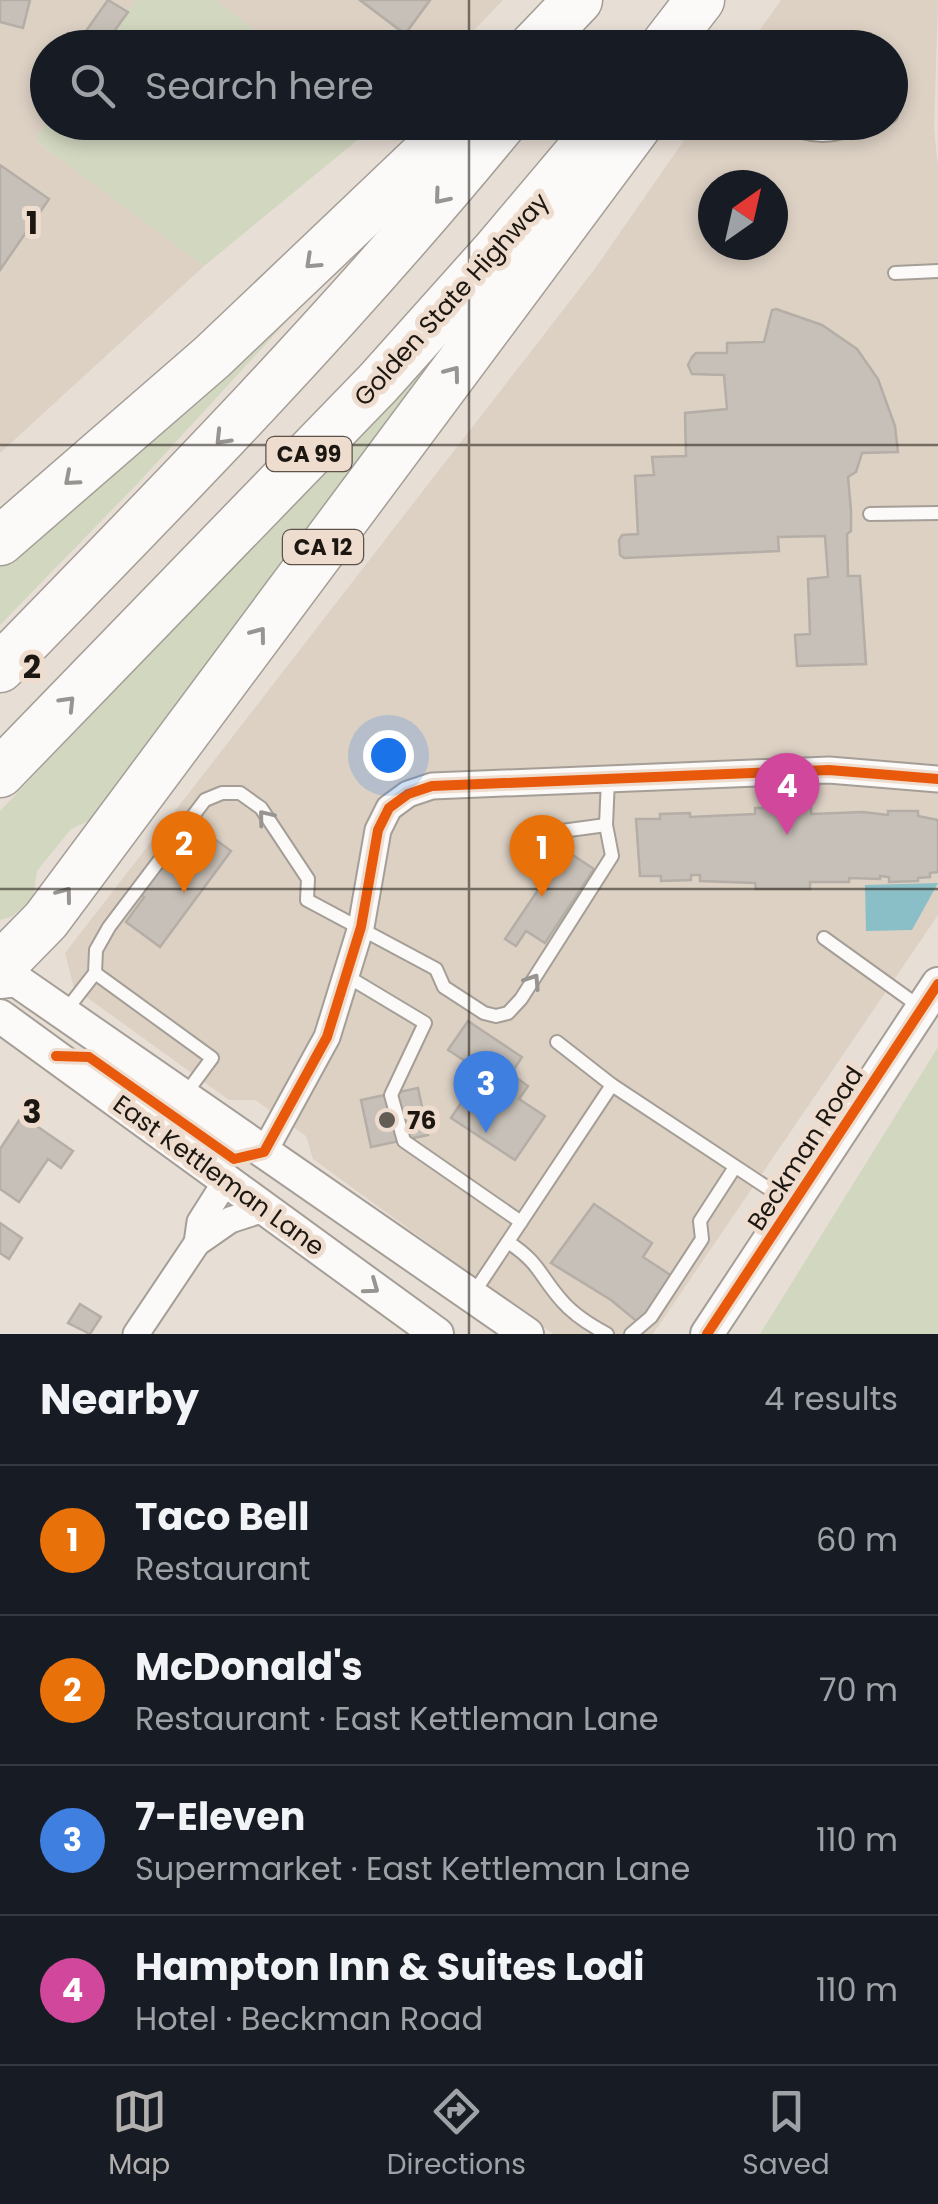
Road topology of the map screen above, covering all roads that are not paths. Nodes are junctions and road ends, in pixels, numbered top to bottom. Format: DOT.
graph roads {
  1 [pos="578,0"];
  2 [pos="601,0"];
  3 [pos="700,0"];
  4 [pos="725,0"];
  5 [pos="549,30"];
  6 [pos="578,30"];
  7 [pos="677,30"];
  8 [pos="707,30"];
  9 [pos="440,140"];
  10 [pos="488,140"];
  11 [pos="589,140"];
  12 [pos="627,140"];
  13 [pos="938,271"];
  14 [pos="895,272"];
  15 [pos="938,512"];
  16 [pos="870,514"];
  17 [pos="0,541"];
  18 [pos="0,668"];
  19 [pos="0,772"];
  20 [pos="608,779"];
  21 [pos="938,779"];
  22 [pos="606,825"];
  23 [pos="525,836"];
  24 [pos="361,927"];
  25 [pos="824,938"];
  26 [pos="0,967"];
  27 [pos="94,973"];
  28 [pos="345,975"];
  29 [pos="0,982"];
  30 [pos="930,996"];
  31 [pos="64,1012"];
  32 [pos="0,1016"];
  33 [pos="557,1042"];
  34 [pos="56,1056"];
  35 [pos="612,1085"];
  36 [pos="184,1096"];
  37 [pos="264,1152"];
  38 [pos="735,1166"];
  39 [pos="226,1181"];
  40 [pos="792,1204"];
  41 [pos="264,1209"];
  42 [pos="521,1222"];
  43 [pos="508,1242"];
  44 [pos="197,1243"];
  45 [pos="415,1257"];
  46 [pos="472,1296"];
  47 [pos="136,1334"];
  48 [pos="437,1334"];
  49 [pos="527,1334"];
  50 [pos="607,1334"];
  51 [pos="632,1334"];
  52 [pos="707,1334"];
  1 -- 5 [label="highway"];
  2 -- 6 [label="highway"];
  3 -- 7 [label="highway"];
  4 -- 8 [label="highway"];
  9 -- 17 [label="highway, one-way"];
  10 -- 18 [label="highway, CA 99, one-way"];
  19 -- 11 [label="highway, Golden State Highway / CA 99, one-way"];
  26 -- 12 [label="highway, CA 12, one-way"];
  13 -- 14 [label="lane"];
  15 -- 16 [label="lane"];
  20 -- 21 [label="street"];
  20 -- 22 [label="lane"];
  20 -- 24 [label="street"];
  22 -- 23 [label="lane"];
  24 -- 22 [label="lane, one-way"];
  24 -- 27 [label="lane, one-way"];
  24 -- 28 [label="street"];
  25 -- 30 [label="lane"];
  27 -- 31 [label="lane"];
  27 -- 36 [label="lane"];
  28 -- 37 [label="street"];
  28 -- 42 [label="lane"];
  29 -- 31 [label="street, East Kettleman Lane"];
  30 -- 40 [label="street, Beckman Road"];
  31 -- 36 [label="street, East Kettleman Lane"];
  32 -- 34 [label="street, East Kettleman Lane"];
  33 -- 35 [label="lane"];
  34 -- 37 [label="street"];
  34 -- 39 [label="street, East Kettleman Lane"];
  35 -- 38 [label="lane"];
  35 -- 42 [label="lane"];
  36 -- 37 [label="street, East Kettleman Lane"];
  37 -- 45 [label="street, East Kettleman Lane"];
  38 -- 40 [label="lane"];
  38 -- 51 [label="lane"];
  39 -- 41 [label="street, East Kettleman Lane"];
  39 -- 44 [label="street"];
  39 -- 45 [label="street"];
  40 -- 52 [label="street, Beckman Road"];
  41 -- 44 [label="street"];
  41 -- 48 [label="street, East Kettleman Lane, one-way"];
  42 -- 43 [label="lane"];
  43 -- 46 [label="lane"];
  43 -- 50 [label="lane"];
  44 -- 47 [label="street"];
  45 -- 46 [label="street, East Kettleman Lane"];
  46 -- 49 [label="street, East Kettleman Lane"];
}
